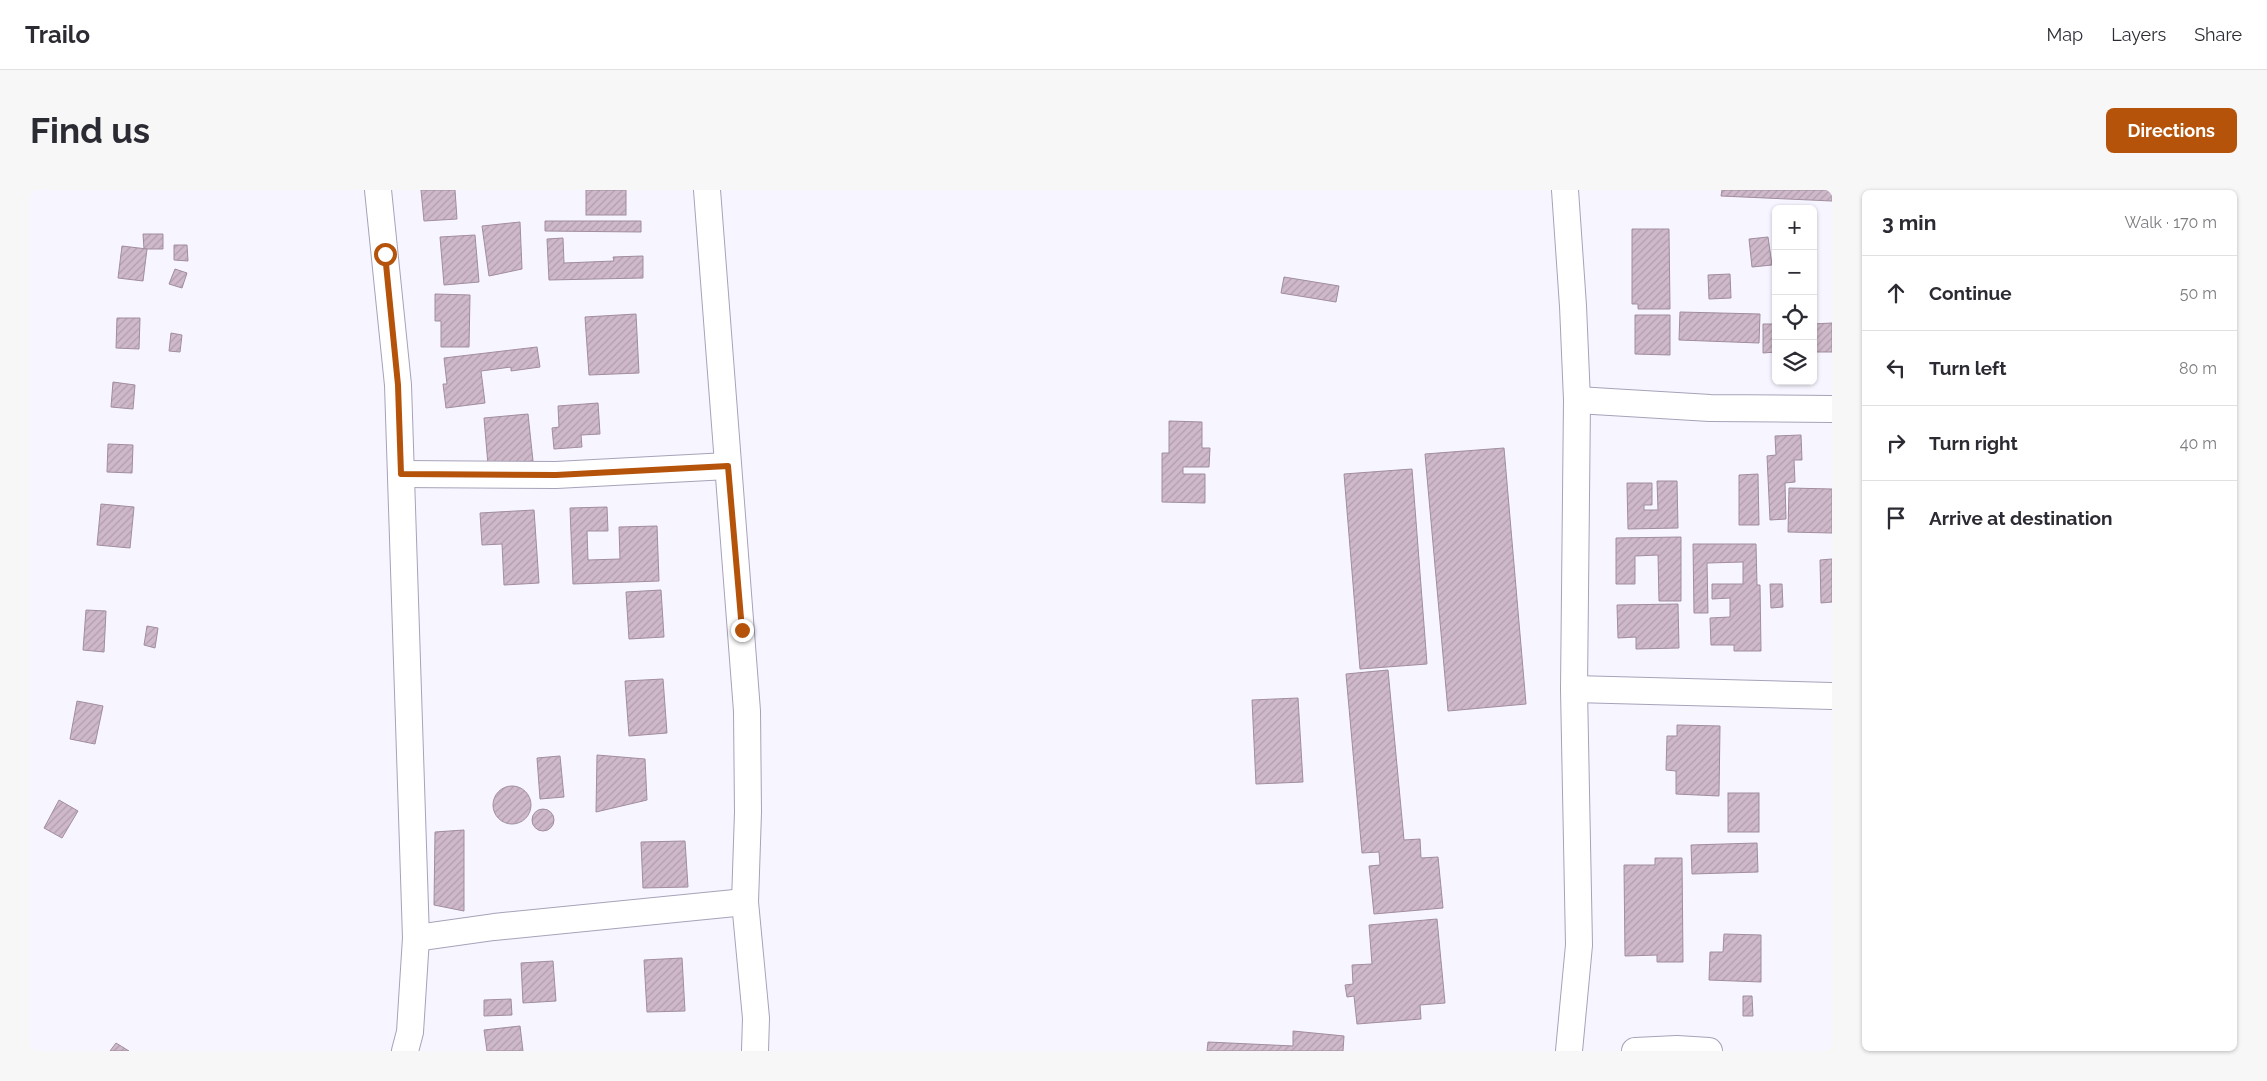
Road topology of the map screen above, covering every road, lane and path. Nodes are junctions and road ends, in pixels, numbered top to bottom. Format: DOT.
graph roads {
  1 [pos="378,190"];
  2 [pos="707,190"];
  3 [pos="1565,190"];
  4 [pos="1576,400"];
  5 [pos="1832,409"];
  6 [pos="728,466"];
  7 [pos="401,474"];
  8 [pos="1574,688"];
  9 [pos="1832,696"];
  10 [pos="745,902"];
  11 [pos="416,938"];
  12 [pos="405,1051"];
  13 [pos="755,1051"];
  14 [pos="1569,1051"];
  15 [pos="1635,1051"];
  16 [pos="1709,1051"];
  1 -- 7 [label="street"];
  2 -- 6 [label="street"];
  3 -- 4 [label="street"];
  4 -- 5 [label="street"];
  4 -- 8 [label="street"];
  6 -- 7 [label="street"];
  6 -- 10 [label="street"];
  7 -- 11 [label="street"];
  8 -- 9 [label="street"];
  8 -- 14 [label="street"];
  10 -- 11 [label="street"];
  10 -- 13 [label="street"];
  11 -- 12 [label="street"];
  15 -- 16 [label="street"];
}
